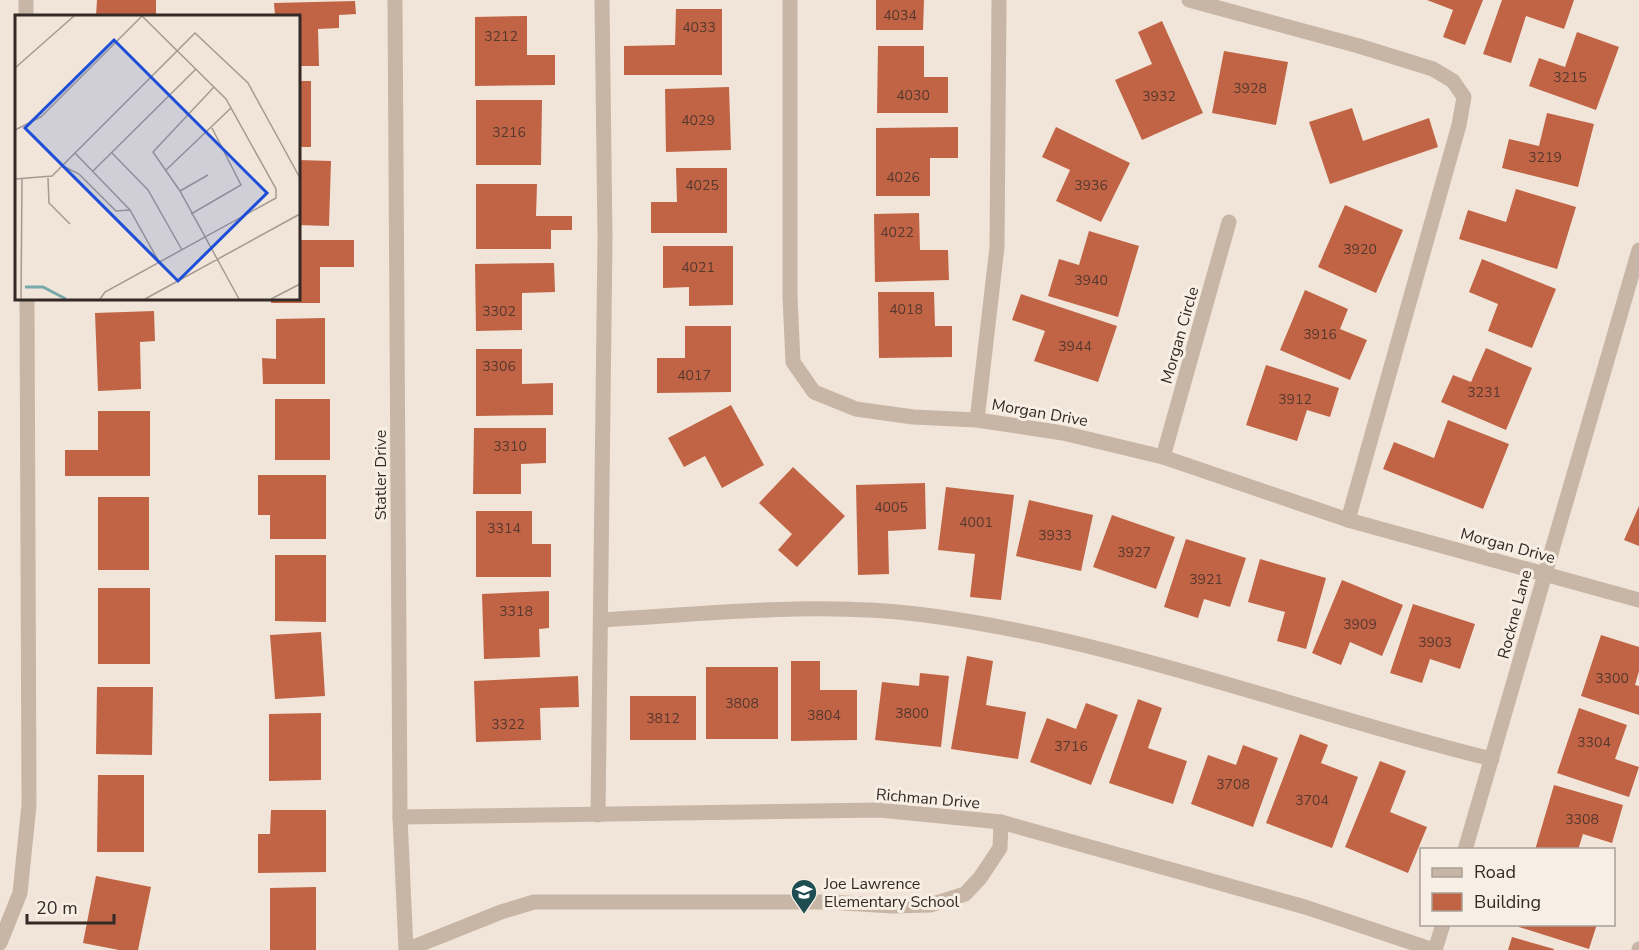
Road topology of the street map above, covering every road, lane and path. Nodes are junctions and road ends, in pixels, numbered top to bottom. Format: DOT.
graph roads {
  1 [pos="395,0"];
  2 [pos="602,0"];
  3 [pos="790,0"];
  4 [pos="999,0"];
  5 [pos="1189,0"];
  6 [pos="1229,222"];
  7 [pos="1639,250"];
  8 [pos="27,300"];
  9 [pos="977,420"];
  10 [pos="1163,457"];
  11 [pos="1348,520"];
  12 [pos="1543,573"];
  13 [pos="1639,600"];
  14 [pos="601,620"];
  15 [pos="1492,759"];
  16 [pos="598,815"];
  17 [pos="400,817"];
  18 [pos="1001,822"];
  19 [pos="1465,848"];
  20 [pos="1442,926"];
  21 [pos="0,944"];
  22 [pos="406,950"];
  23 [pos="1435,950"];
  1 -- 17 [label="street, Statler Drive"];
  2 -- 14 [label="street"];
  3 -- 9 [label="street, Morgan Drive"];
  4 -- 9 [label="street"];
  5 -- 11 [label="street"];
  6 -- 10 [label="street, Morgan Circle"];
  7 -- 12 [label="street, Rockne Lane"];
  8 -- 21 [label="street"];
  9 -- 10 [label="street, Morgan Drive"];
  10 -- 11 [label="street, Morgan Drive"];
  11 -- 12 [label="street, Morgan Drive"];
  12 -- 13 [label="street, Morgan Drive"];
  12 -- 15 [label="street, Rockne Lane"];
  14 -- 15 [label="street"];
  14 -- 16 [label="street"];
  15 -- 19 [label="street, Rockne Lane"];
  16 -- 17 [label="street, Richman Drive"];
  16 -- 18 [label="street, Richman Drive"];
  17 -- 22 [label="street, Statler Drive"];
  18 -- 22 [label="street"];
  18 -- 23 [label="street, Richman Drive"];
  20 -- 23 [label="street"];
}
